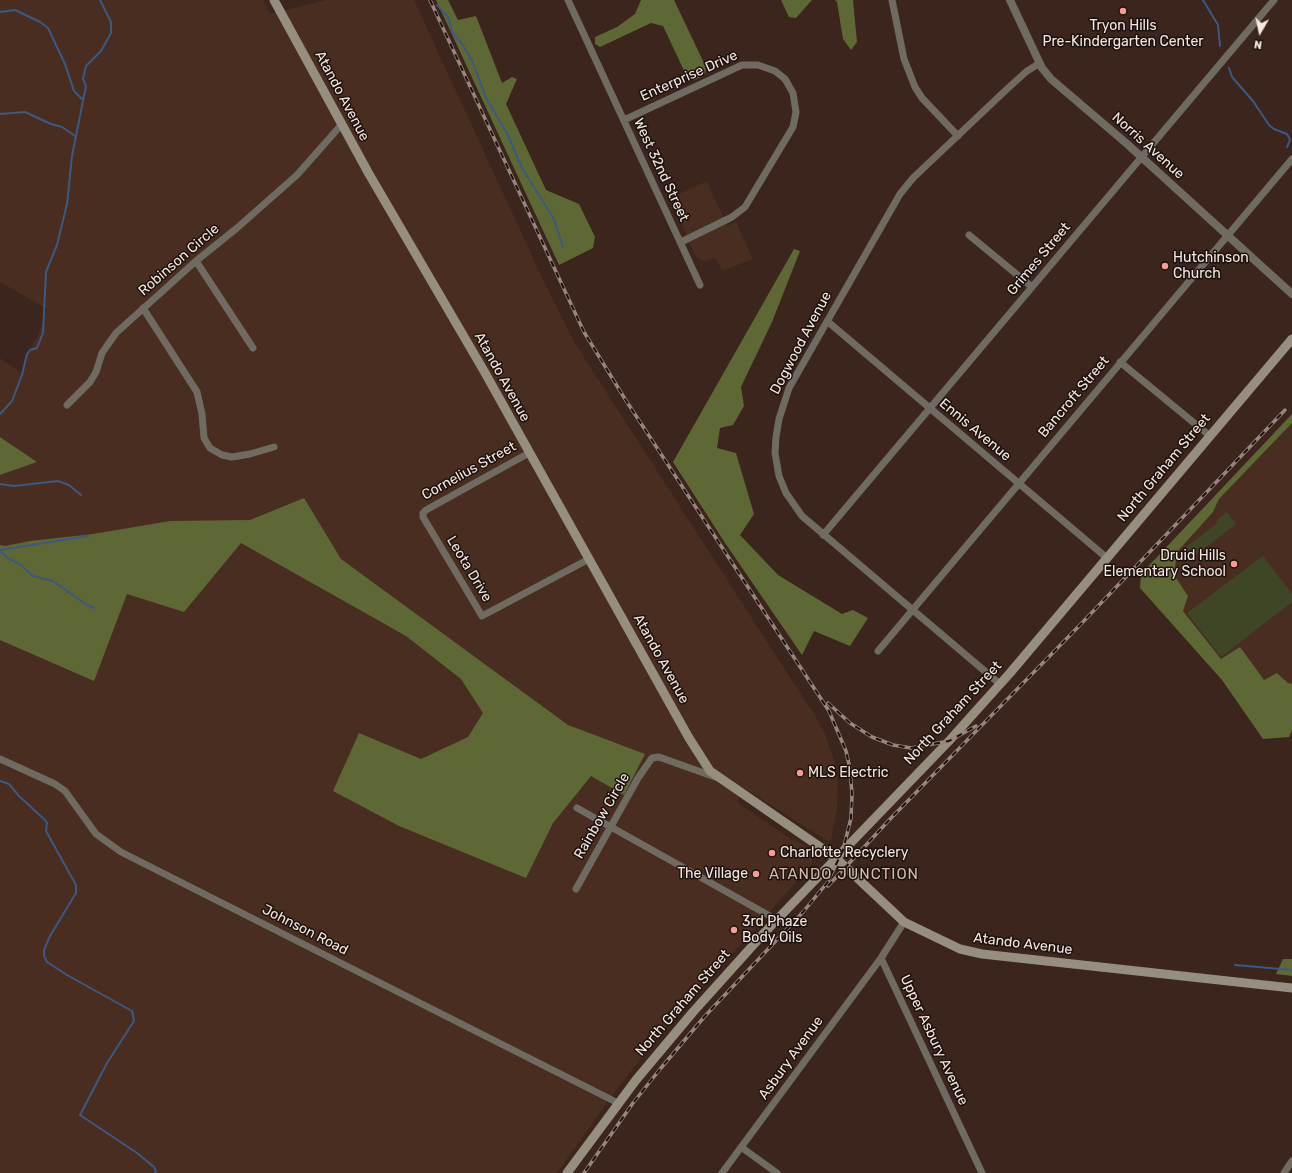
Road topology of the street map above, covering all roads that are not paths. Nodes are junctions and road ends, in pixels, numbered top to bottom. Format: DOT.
graph roads {
  1 [pos="274,0"];
  2 [pos="568,0"];
  3 [pos="892,0"];
  4 [pos="1010,0"];
  5 [pos="1274,0"];
  6 [pos="1040,63"];
  7 [pos="624,120"];
  8 [pos="342,124"];
  9 [pos="958,136"];
  10 [pos="1141,157"];
  11 [pos="1292,159"];
  12 [pos="969,235"];
  13 [pos="1226,236"];
  14 [pos="681,242"];
  15 [pos="196,261"];
  16 [pos="700,285"];
  17 [pos="1032,287"];
  18 [pos="1292,294"];
  19 [pos="143,308"];
  20 [pos="826,321"];
  21 [pos="1292,339"];
  22 [pos="254,348"];
  23 [pos="1120,362"];
  24 [pos="67,405"];
  25 [pos="930,408"];
  26 [pos="1210,436"];
  27 [pos="274,446"];
  28 [pos="529,453"];
  29 [pos="1018,484"];
  30 [pos="423,513"];
  31 [pos="823,535"];
  32 [pos="1107,558"];
  33 [pos="588,559"];
  34 [pos="912,610"];
  35 [pos="878,651"];
  36 [pos="1000,684"];
  37 [pos="0,759"];
  38 [pos="717,777"];
  39 [pos="576,808"];
  40 [pos="610,827"];
  41 [pos="836,858"];
  42 [pos="576,888"];
  43 [pos="777,920"];
  44 [pos="904,922"];
  45 [pos="881,958"];
  46 [pos="1292,988"];
  47 [pos="618,1103"];
  48 [pos="741,1147"];
  49 [pos="1292,1161"];
  50 [pos="567,1173"];
  51 [pos="722,1173"];
  52 [pos="777,1173"];
  53 [pos="982,1173"];
  54 [pos="1284,1173"];
  1 -- 8 [label="main road, Atando Avenue"];
  2 -- 7 [label="street, West 32nd Street"];
  3 -- 9 [label="street"];
  4 -- 6 [label="street, Norris Avenue"];
  5 -- 10 [label="street, Grimes Street"];
  6 -- 9 [label="street, Dogwood Avenue"];
  6 -- 10 [label="street, Norris Avenue"];
  7 -- 14 [label="street, West 32nd Street"];
  7 -- 14 [label="street, Enterprise Drive"];
  8 -- 15 [label="street, Robinson Circle"];
  8 -- 28 [label="main road, Atando Avenue"];
  9 -- 20 [label="street, Dogwood Avenue"];
  10 -- 13 [label="street, Norris Avenue"];
  10 -- 17 [label="street, Grimes Street"];
  11 -- 13 [label="street, Bancroft Street"];
  12 -- 17 [label="street"];
  13 -- 18 [label="street, Norris Avenue"];
  13 -- 23 [label="street, Bancroft Street"];
  14 -- 16 [label="street, West 32nd Street"];
  15 -- 19 [label="street, Robinson Circle"];
  15 -- 22 [label="street"];
  17 -- 25 [label="street, Grimes Street"];
  19 -- 24 [label="street"];
  19 -- 27 [label="street, Robinson Circle"];
  20 -- 25 [label="street, Ennis Avenue"];
  20 -- 31 [label="street, Dogwood Avenue"];
  21 -- 26 [label="main road, North Graham Street"];
  23 -- 26 [label="street"];
  23 -- 29 [label="street, Bancroft Street"];
  25 -- 29 [label="street, Ennis Avenue"];
  25 -- 31 [label="street, Grimes Street"];
  26 -- 32 [label="main road, North Graham Street"];
  28 -- 30 [label="street, Cornelius Street"];
  28 -- 33 [label="main road, Atando Avenue"];
  29 -- 32 [label="street, Ennis Avenue"];
  29 -- 34 [label="street, Bancroft Street"];
  30 -- 33 [label="street, Leota Drive"];
  31 -- 34 [label="street, Dogwood Avenue"];
  32 -- 36 [label="main road, North Graham Street"];
  33 -- 38 [label="main road, Atando Avenue"];
  34 -- 35 [label="street, Bancroft Street"];
  34 -- 36 [label="street, Dogwood Avenue"];
  36 -- 41 [label="main road, North Graham Street"];
  37 -- 47 [label="street, Johnson Road"];
  38 -- 40 [label="street, Rainbow Circle"];
  38 -- 41 [label="main road, Atando Avenue"];
  39 -- 40 [label="street"];
  40 -- 42 [label="street, Rainbow Circle"];
  40 -- 43 [label="street"];
  41 -- 43 [label="main road, North Graham Street"];
  41 -- 44 [label="main road, Atando Avenue"];
  43 -- 47 [label="main road, North Graham Street"];
  44 -- 45 [label="street"];
  44 -- 46 [label="main road, Atando Avenue"];
  45 -- 48 [label="street, Asbury Avenue"];
  45 -- 53 [label="street, Upper Asbury Avenue"];
  47 -- 50 [label="main road, North Graham Street"];
  48 -- 51 [label="street, Asbury Avenue"];
  48 -- 52 [label="street"];
  49 -- 54 [label="street"];
}
